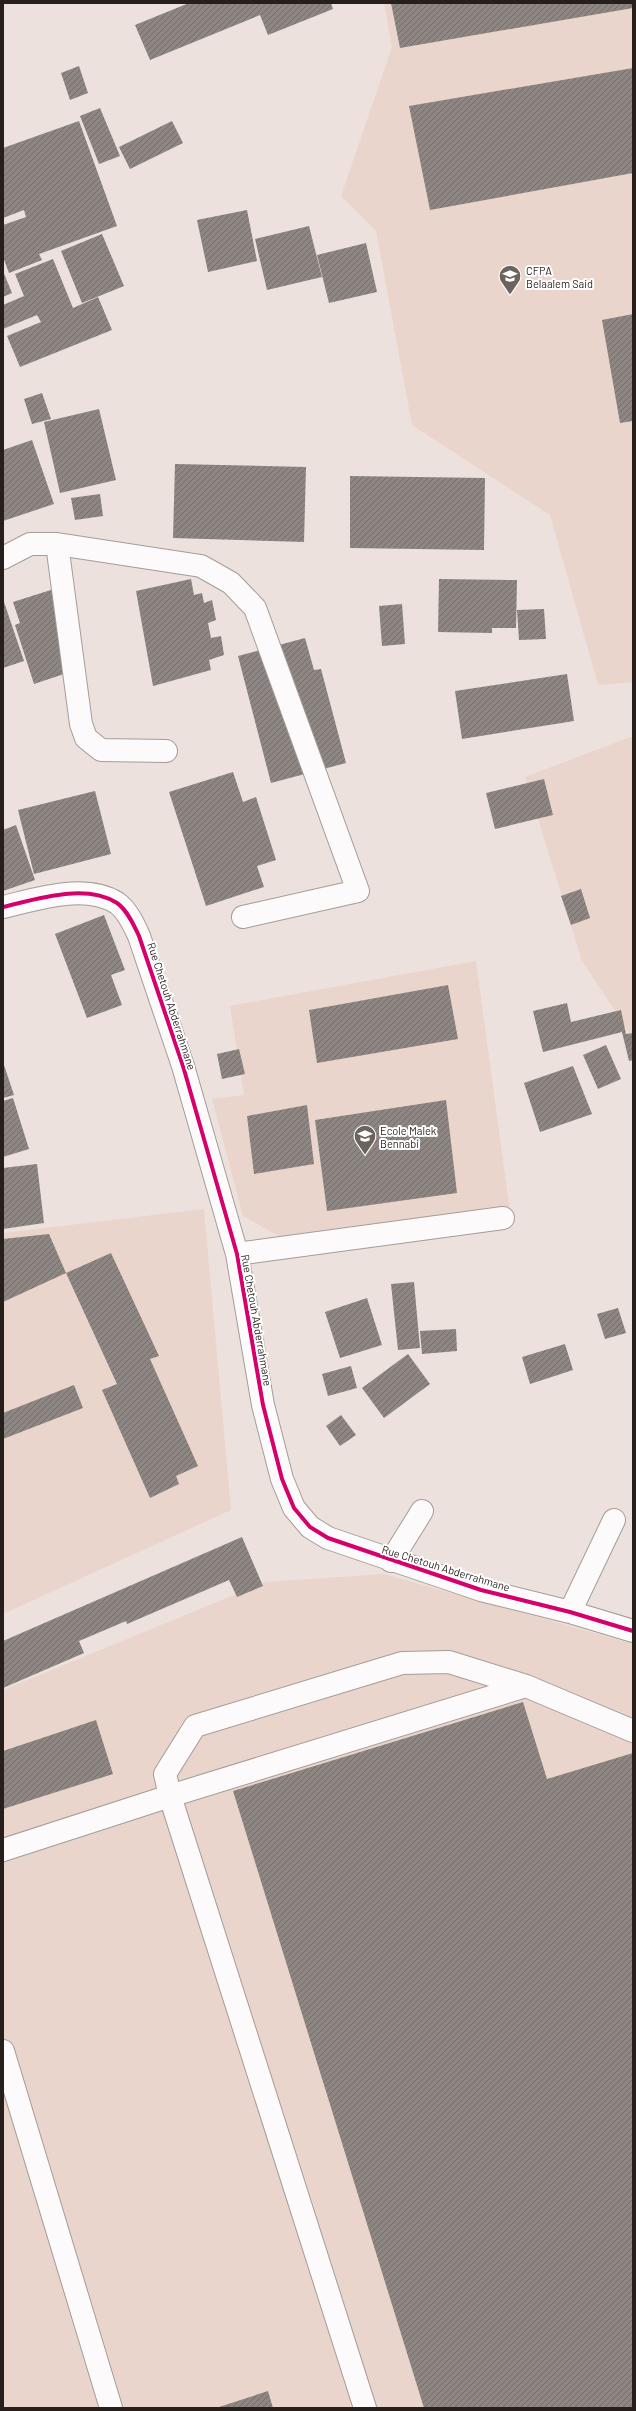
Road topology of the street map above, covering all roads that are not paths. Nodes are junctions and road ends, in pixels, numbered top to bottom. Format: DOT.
graph roads {
  1 [pos="57,544"];
  2 [pos="3,558"];
  3 [pos="166,751"];
  4 [pos="3,907"];
  5 [pos="243,917"];
  6 [pos="503,1218"];
  7 [pos="237,1254"];
  8 [pos="422,1511"];
  9 [pos="614,1520"];
  10 [pos="391,1561"];
  11 [pos="570,1612"];
  12 [pos="633,1631"];
  13 [pos="526,1686"];
  14 [pos="633,1731"];
  15 [pos="170,1796"];
  16 [pos="3,1850"];
  17 [pos="3,2050"];
  18 [pos="111,2408"];
  19 [pos="365,2408"];
  1 -- 2 [label="street"];
  1 -- 3 [label="street"];
  1 -- 5 [label="street"];
  4 -- 7 [label="street, Rue Chetouh Abderrahmane"];
  6 -- 7 [label="street"];
  7 -- 10 [label="street, Rue Chetouh Abderrahmane"];
  8 -- 10 [label="street"];
  9 -- 11 [label="street"];
  10 -- 11 [label="street, Rue Chetouh Abderrahmane"];
  11 -- 12 [label="street, Rue Chetouh Abderrahmane"];
  13 -- 14 [label="street"];
  13 -- 15 [label="street"];
  13 -- 15 [label="street"];
  15 -- 16 [label="street"];
  15 -- 19 [label="street"];
  17 -- 18 [label="street"];
}
